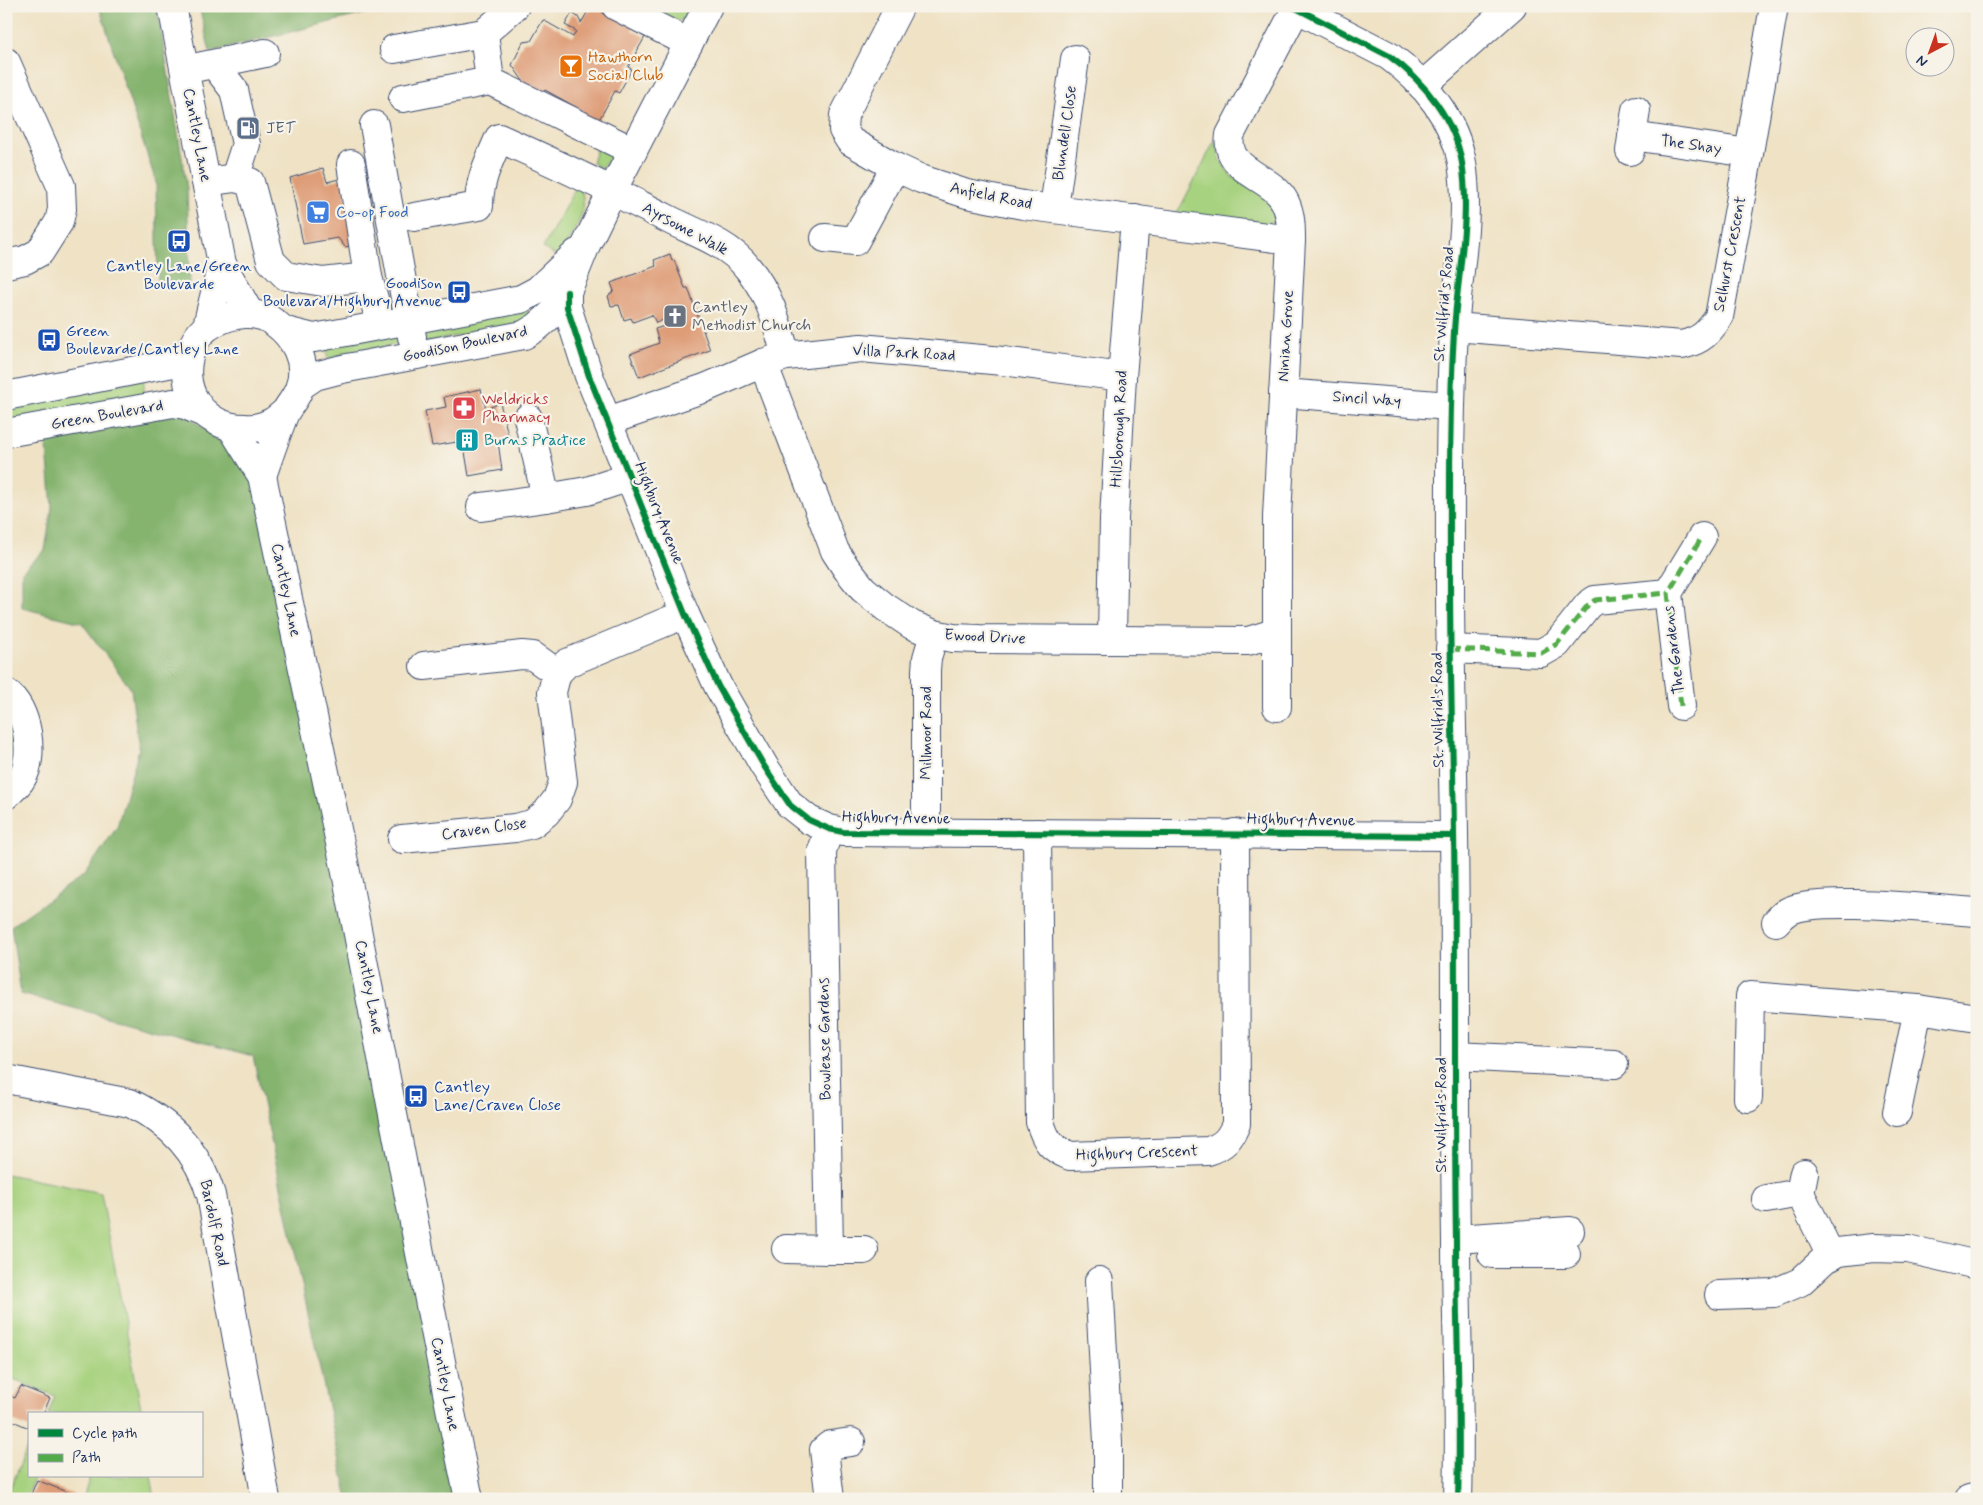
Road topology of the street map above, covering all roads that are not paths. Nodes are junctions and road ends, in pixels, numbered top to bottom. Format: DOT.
graph roads {
  1 [pos="172,6"];
  2 [pos="515,6"];
  3 [pos="616,6"];
  4 [pos="708,6"];
  5 [pos="900,6"];
  6 [pos="1512,6"];
  7 [pos="1774,6"];
  8 [pos="1294,7"];
  9 [pos="484,33"];
  10 [pos="689,42"];
  11 [pos="394,49"];
  12 [pos="264,53"];
  13 [pos="1075,59"];
  14 [pos="6,62"];
  15 [pos="214,64"];
  16 [pos="184,70"];
  17 [pos="490,81"];
  18 [pos="1422,86"];
  19 [pos="403,98"];
  20 [pos="1636,110"];
  21 [pos="374,125"];
  22 [pos="633,151"];
  23 [pos="1750,154"];
  24 [pos="351,164"];
  25 [pos="895,167"];
  26 [pos="235,178"];
  27 [pos="206,182"];
  28 [pos="612,191"];
  29 [pos="1054,208"];
  30 [pos="414,217"];
  31 [pos="1135,219"];
  32 [pos="825,238"];
  33 [pos="1291,240"];
  34 [pos="586,245"];
  35 [pos="6,264"];
  36 [pos="222,264"];
  37 [pos="368,277"];
  38 [pos="567,292"];
  39 [pos="250,314"];
  40 [pos="409,320"];
  41 [pos="382,325"];
  42 [pos="207,326"];
  43 [pos="537,328"];
  44 [pos="1454,328"];
  45 [pos="286,331"];
  46 [pos="192,349"];
  47 [pos="416,355"];
  48 [pos="775,360"];
  49 [pos="589,376"];
  50 [pos="1122,377"];
  51 [pos="300,386"];
  52 [pos="1283,393"];
  53 [pos="6,396"];
  54 [pos="1450,406"];
  55 [pos="285,412"];
  56 [pos="206,414"];
  57 [pos="528,418"];
  58 [pos="608,421"];
  59 [pos="232,428"];
  60 [pos="6,433"];
  61 [pos="262,476"];
  62 [pos="630,477"];
  63 [pos="546,498"];
  64 [pos="481,507"];
  65 [pos="1702,537"];
  66 [pos="1668,593"];
  67 [pos="685,614"];
  68 [pos="1277,632"];
  69 [pos="934,634"];
  70 [pos="1112,640"];
  71 [pos="1450,649"];
  72 [pos="424,666"];
  73 [pos="558,673"];
  74 [pos="6,693"];
  75 [pos="1681,706"];
  76 [pos="1277,707"];
  77 [pos="6,795"];
  78 [pos="829,829"];
  79 [pos="926,833"];
  80 [pos="1037,833"];
  81 [pos="1235,833"];
  82 [pos="1454,836"];
  83 [pos="402,839"];
  84 [pos="1977,912"];
  85 [pos="1776,922"];
  86 [pos="1918,1009"];
  87 [pos="1977,1018"];
  88 [pos="1455,1056"];
  89 [pos="1614,1064"];
  90 [pos="6,1079"];
  91 [pos="1748,1098"];
  92 [pos="1897,1112"];
  93 [pos="1766,1199"];
  94 [pos="1568,1243"];
  95 [pos="1456,1246"];
  96 [pos="786,1249"];
  97 [pos="829,1250"];
  98 [pos="864,1250"];
  99 [pos="1831,1256"];
  100 [pos="1977,1265"];
  101 [pos="1098,1281"];
  102 [pos="1719,1295"];
  103 [pos="851,1442"];
  104 [pos="1977,1496"];
  105 [pos="266,1499"];
  106 [pos="469,1499"];
  107 [pos="830,1499"];
  108 [pos="1108,1499"];
  109 [pos="1458,1499"];
  110 [pos="1968,1499"];
  1 -- 16 [label="street, Cantley Lane"];
  2 -- 9 [label="street"];
  3 -- 10 [label="street"];
  4 -- 10 [label="street, Goodison Boulevard"];
  5 -- 25 [label="street, Anfield Road"];
  6 -- 18 [label="street"];
  7 -- 23 [label="street, Selhurst Crescent"];
  8 -- 18 [label="street, St. Wilfrid's Road"];
  8 -- 33 [label="street, Ninian Grove"];
  9 -- 11 [label="street"];
  9 -- 17 [label="street"];
  10 -- 22 [label="street, Goodison Boulevard"];
  12 -- 15 [label="street"];
  13 -- 29 [label="street, Blundell Close"];
  14 -- 35 [label="street"];
  15 -- 16 [label="street"];
  15 -- 26 [label="street"];
  16 -- 27 [label="street, Cantley Lane"];
  17 -- 19 [label="street"];
  17 -- 22 [label="street"];
  18 -- 44 [label="street, St. Wilfrid's Road"];
  20 -- 23 [label="street, The Shay"];
  21 -- 40 [label="street"];
  22 -- 28 [label="street, Goodison Boulevard"];
  23 -- 44 [label="street, Selhurst Crescent"];
  24 -- 37 [label="street"];
  25 -- 29 [label="street, Anfield Road"];
  25 -- 32 [label="street"];
  26 -- 27 [label="street"];
  26 -- 37 [label="street"];
  27 -- 36 [label="street, Cantley Lane"];
  28 -- 30 [label="street, Ayrsome Walk"];
  28 -- 34 [label="street, Goodison Boulevard"];
  28 -- 48 [label="street, Ayrsome Walk"];
  29 -- 31 [label="street, Anfield Road"];
  31 -- 33 [label="street, Anfield Road"];
  31 -- 50 [label="street, Hillsborough Road"];
  33 -- 52 [label="street, Ninian Grove"];
  34 -- 38 [label="street, Goodison Boulevard"];
  34 -- 40 [label="street, Goodison Boulevard"];
  36 -- 39 [label="street, Cantley Lane"];
  36 -- 42 [label="street, Cantley Lane"];
  37 -- 41 [label="street"];
  38 -- 43 [label="street, Goodison Boulevard"];
  38 -- 49 [label="street"];
  39 -- 42 [label="street"];
  39 -- 45 [label="street"];
  40 -- 41 [label="street, Goodison Boulevard"];
  40 -- 47 [label="street"];
  41 -- 45 [label="street, Goodison Boulevard"];
  42 -- 46 [label="street"];
  43 -- 47 [label="street, Goodison Boulevard"];
  43 -- 49 [label="street"];
  44 -- 54 [label="street, St. Wilfrid's Road"];
  45 -- 51 [label="street"];
  46 -- 53 [label="street"];
  46 -- 56 [label="street"];
  47 -- 51 [label="street, Goodison Boulevard"];
  48 -- 50 [label="street, Villa Park Road"];
  48 -- 58 [label="street, Villa Park Road"];
  48 -- 69 [label="street, Ewood Drive"];
  49 -- 58 [label="street, Highbury Avenue"];
  50 -- 70 [label="street, Hillsborough Road"];
  51 -- 55 [label="street"];
  52 -- 54 [label="street, Sincil Way"];
  52 -- 68 [label="street, Ninian Grove"];
  54 -- 71 [label="street, St. Wilfrid's Road"];
  55 -- 59 [label="street"];
  55 -- 61 [label="street"];
  56 -- 59 [label="street"];
  56 -- 60 [label="street, Green Boulevard"];
  57 -- 63 [label="street"];
  58 -- 62 [label="street, Highbury Avenue"];
  59 -- 61 [label="street, Cantley Lane"];
  61 -- 106 [label="street, Cantley Lane"];
  62 -- 63 [label="street"];
  62 -- 67 [label="street, Highbury Avenue"];
  63 -- 64 [label="street"];
  65 -- 66 [label="street, The Gardens"];
  66 -- 71 [label="street, The Gardens"];
  66 -- 75 [label="street, The Gardens"];
  67 -- 73 [label="street"];
  67 -- 78 [label="street, Highbury Avenue"];
  68 -- 70 [label="street, Ewood Drive"];
  68 -- 76 [label="street, Ninian Grove"];
  69 -- 70 [label="street, Ewood Drive"];
  69 -- 79 [label="street, Millmoor Road"];
  71 -- 82 [label="street, St. Wilfrid's Road"];
  72 -- 73 [label="street"];
  73 -- 83 [label="street, Craven Close"];
  74 -- 77 [label="street"];
  78 -- 79 [label="street, Highbury Avenue"];
  78 -- 97 [label="street, Bowlease Gardens"];
  79 -- 80 [label="street, Highbury Avenue"];
  80 -- 81 [label="street, Highbury Avenue"];
  80 -- 81 [label="street, Highbury Crescent"];
  81 -- 82 [label="street, Highbury Avenue"];
  82 -- 88 [label="street, St. Wilfrid's Road"];
  84 -- 85 [label="street"];
  86 -- 87 [label="street"];
  86 -- 91 [label="street"];
  86 -- 92 [label="street"];
  88 -- 89 [label="street"];
  88 -- 95 [label="street, St. Wilfrid's Road"];
  90 -- 105 [label="street, Bardolf Road"];
  93 -- 99 [label="street"];
  94 -- 95 [label="street"];
  95 -- 109 [label="street, St. Wilfrid's Road"];
  96 -- 97 [label="street"];
  97 -- 98 [label="street"];
  99 -- 100 [label="street"];
  99 -- 102 [label="street"];
  101 -- 108 [label="street"];
  103 -- 107 [label="street"];
  104 -- 110 [label="street"];
}
